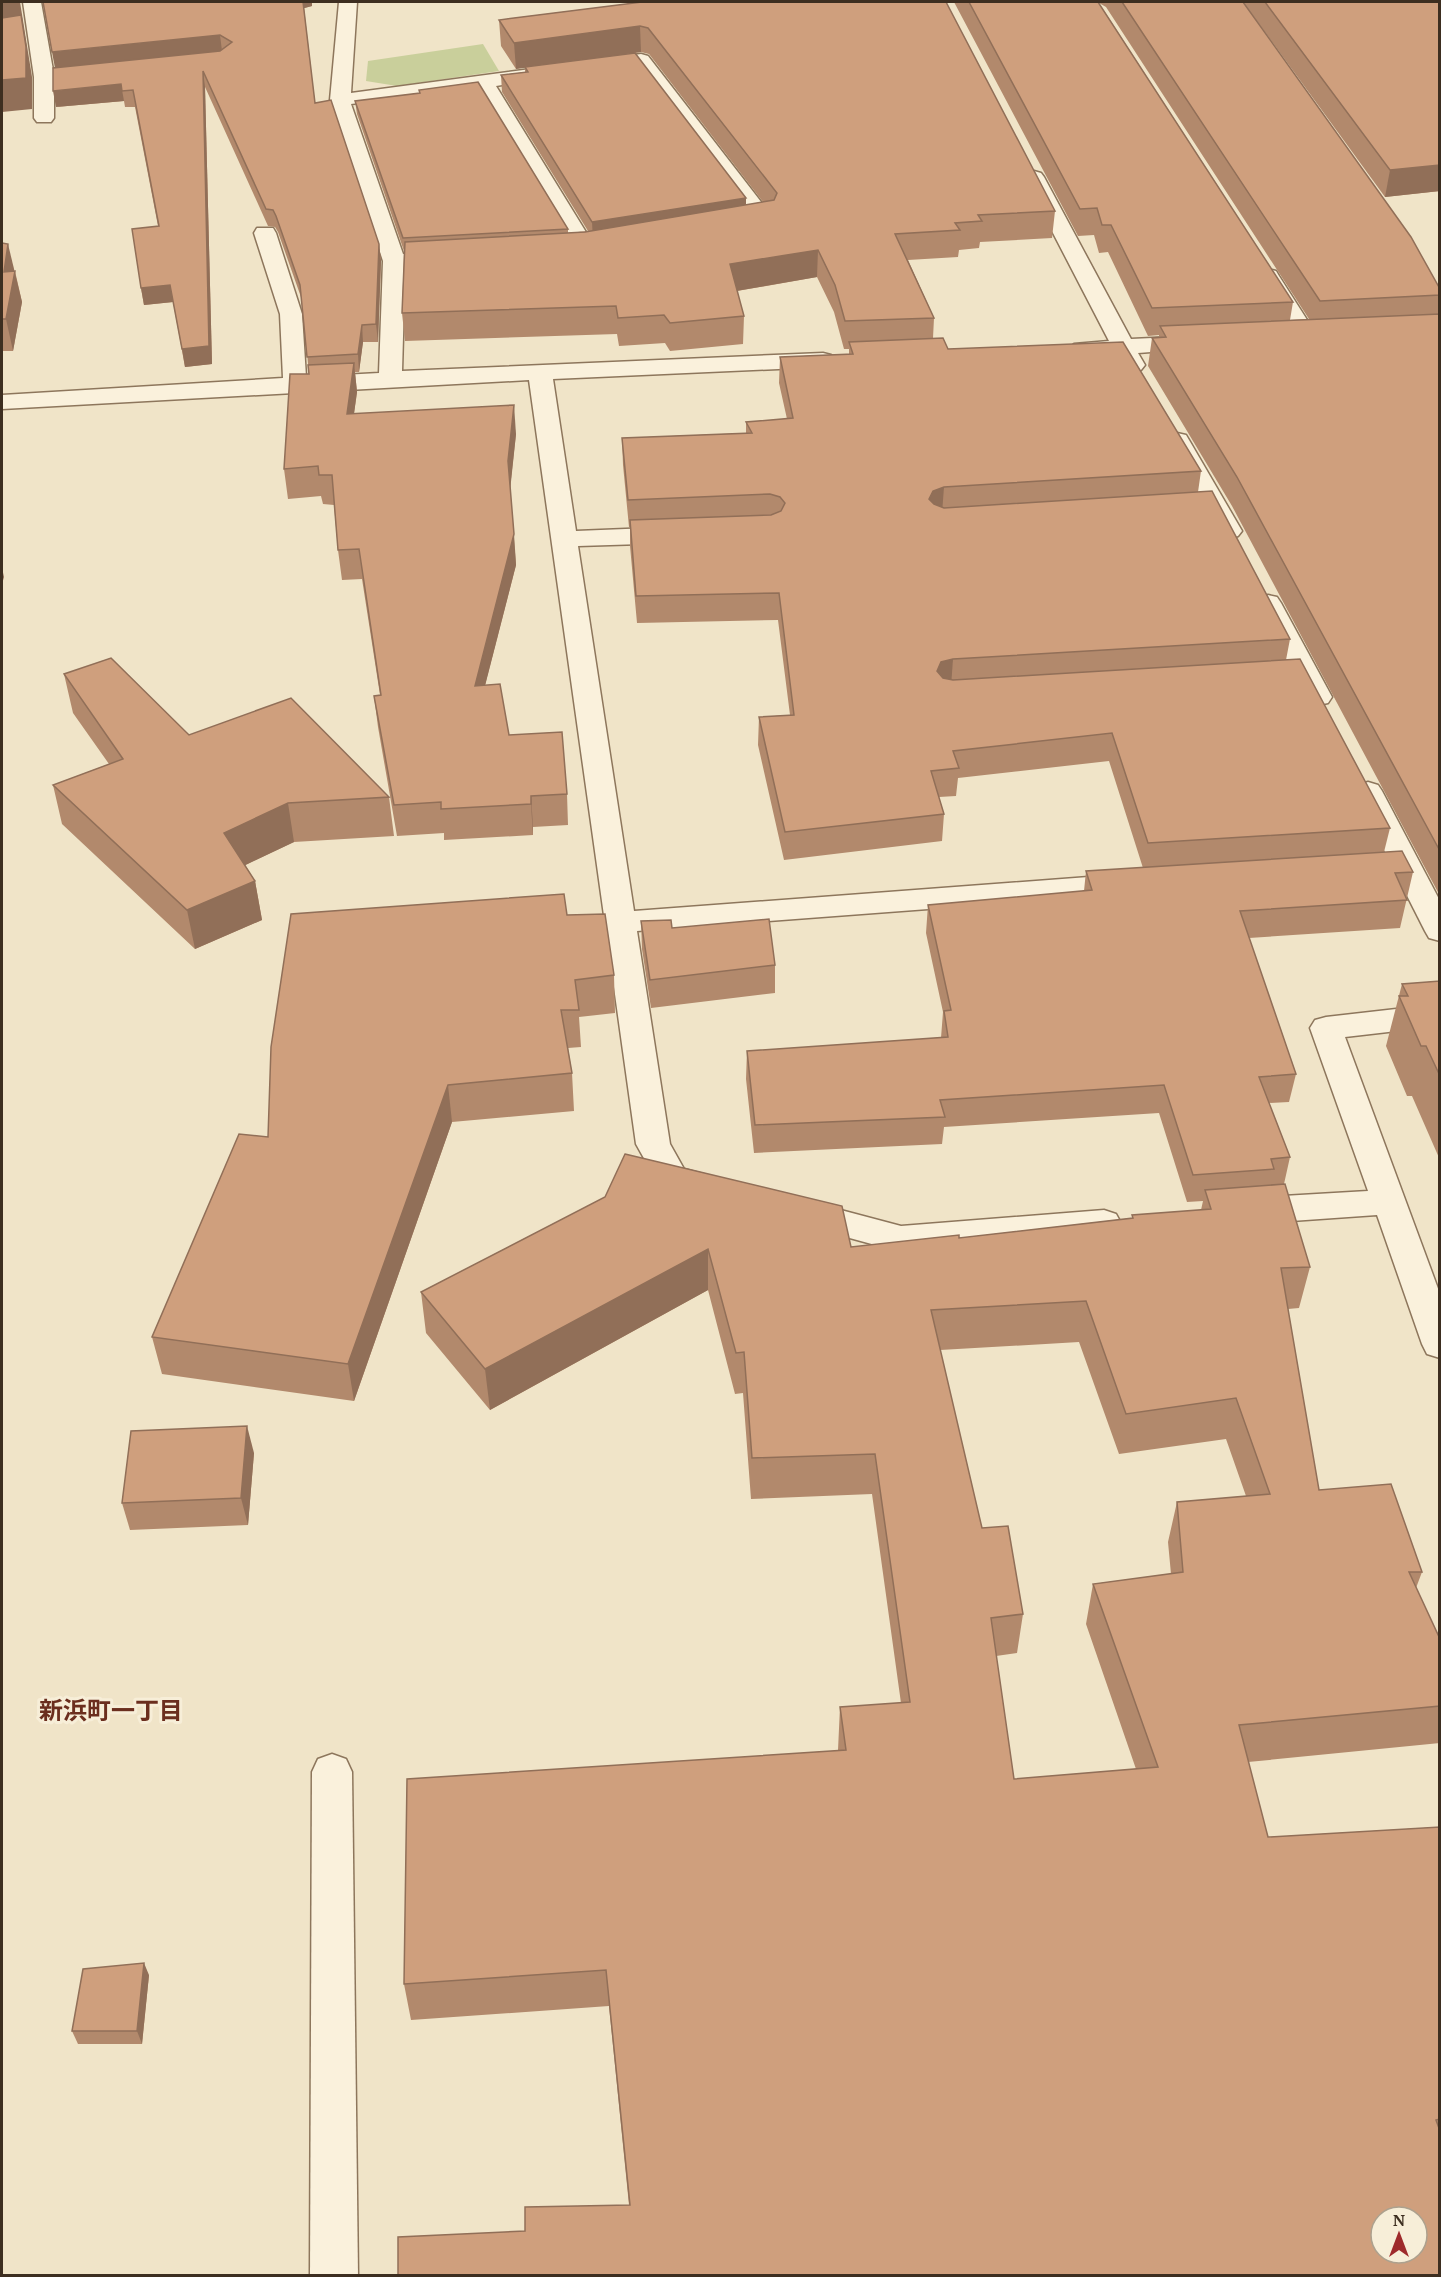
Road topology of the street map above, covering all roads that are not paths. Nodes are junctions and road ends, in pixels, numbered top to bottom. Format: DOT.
graph roads {
  1 [pos="32,2"];
  2 [pos="348,2"];
  3 [pos="115,70"];
  4 [pos="44,77"];
  5 [pos="483,81"];
  6 [pos="340,100"];
  7 [pos="44,118"];
  8 [pos="1024,158"];
  9 [pos="720,228"];
  10 [pos="265,233"];
  11 [pos="609,246"];
  12 [pos="586,250"];
  13 [pos="564,251"];
  14 [pos="473,256"];
  15 [pos="1256,257"];
  16 [pos="394,261"];
  17 [pos="1307,337"];
  18 [pos="1215,342"];
  19 [pos="1122,347"];
  20 [pos="1063,350"];
  21 [pos="849,359"];
  22 [pos="540,372"];
  23 [pos="390,379"];
  24 [pos="295,384"];
  25 [pos="1146,387"];
  26 [pos="2,402"];
  27 [pos="1164,417"];
  28 [pos="702,534"];
  29 [pos="566,539"];
  30 [pos="1239,549"];
  31 [pos="1256,580"];
  32 [pos="1328,716"];
  33 [pos="1354,766"];
  34 [pos="1408,866"];
  35 [pos="1373,868"];
  36 [pos="1154,882"];
  37 [pos="622,922"];
  38 [pos="1440,931"];
  39 [pos="1440,1015"];
  40 [pos="730,1194"];
  41 [pos="1390,1202"];
  42 [pos="775,1206"];
  43 [pos="1221,1213"];
  44 [pos="1138,1220"];
  45 [pos="1440,1344"];
  46 [pos="332,1772"];
  47 [pos="334,2276"];
  1 -- 4 [label="street"];
  2 -- 6 [label="street"];
  3 -- 4 [label="street"];
  4 -- 7 [label="street"];
  5 -- 6 [label="street"];
  5 -- 9 [label="street"];
  5 -- 12 [label="street"];
  6 -- 16 [label="street"];
  8 -- 19 [label="street"];
  10 -- 24 [label="street"];
  11 -- 12 [label="street"];
  12 -- 13 [label="street"];
  14 -- 16 [label="street"];
  15 -- 17 [label="street"];
  16 -- 23 [label="street"];
  18 -- 19 [label="street"];
  19 -- 20 [label="street"];
  19 -- 25 [label="street"];
  21 -- 22 [label="street"];
  22 -- 23 [label="street"];
  22 -- 29 [label="street"];
  23 -- 24 [label="street"];
  24 -- 26 [label="street"];
  27 -- 30 [label="street"];
  28 -- 29 [label="street"];
  29 -- 37 [label="street"];
  31 -- 32 [label="street"];
  33 -- 34 [label="street"];
  34 -- 35 [label="street"];
  34 -- 38 [label="street"];
  36 -- 37 [label="street"];
  37 -- 40 [label="street"];
  39 -- 41 [label="street"];
  41 -- 43 [label="street"];
  41 -- 45 [label="street"];
  42 -- 44 [label="street"];
  46 -- 47 [label="street"];
}
